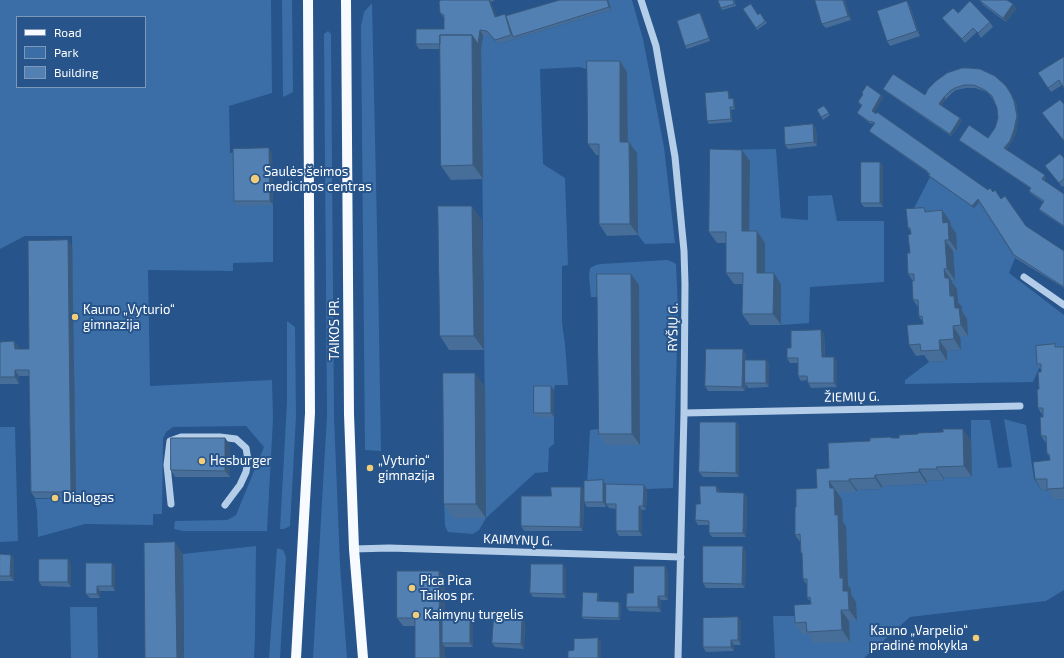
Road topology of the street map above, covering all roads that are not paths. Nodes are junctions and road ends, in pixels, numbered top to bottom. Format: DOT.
graph roads {
  1 [pos="308,0"];
  2 [pos="346,0"];
  3 [pos="642,0"];
  4 [pos="1024,277"];
  5 [pos="1064,305"];
  6 [pos="1020,406"];
  7 [pos="684,413"];
  8 [pos="171,504"];
  9 [pos="225,505"];
  10 [pos="354,549"];
  11 [pos="681,557"];
  12 [pos="296,658"];
  13 [pos="363,658"];
  14 [pos="678,658"];
  1 -- 12 [label="main road, TAIKOS PR."];
  2 -- 10 [label="main road, TAIKOS PR."];
  3 -- 7 [label="street, RYŠIŲ G."];
  4 -- 5 [label="street"];
  6 -- 7 [label="street, ŽIEMIŲ G."];
  7 -- 11 [label="street, RYŠIŲ G."];
  8 -- 9 [label="street"];
  10 -- 11 [label="street, KAIMYNŲ G."];
  10 -- 13 [label="main road, TAIKOS PR."];
  11 -- 14 [label="street, RYŠIŲ G."];
}
